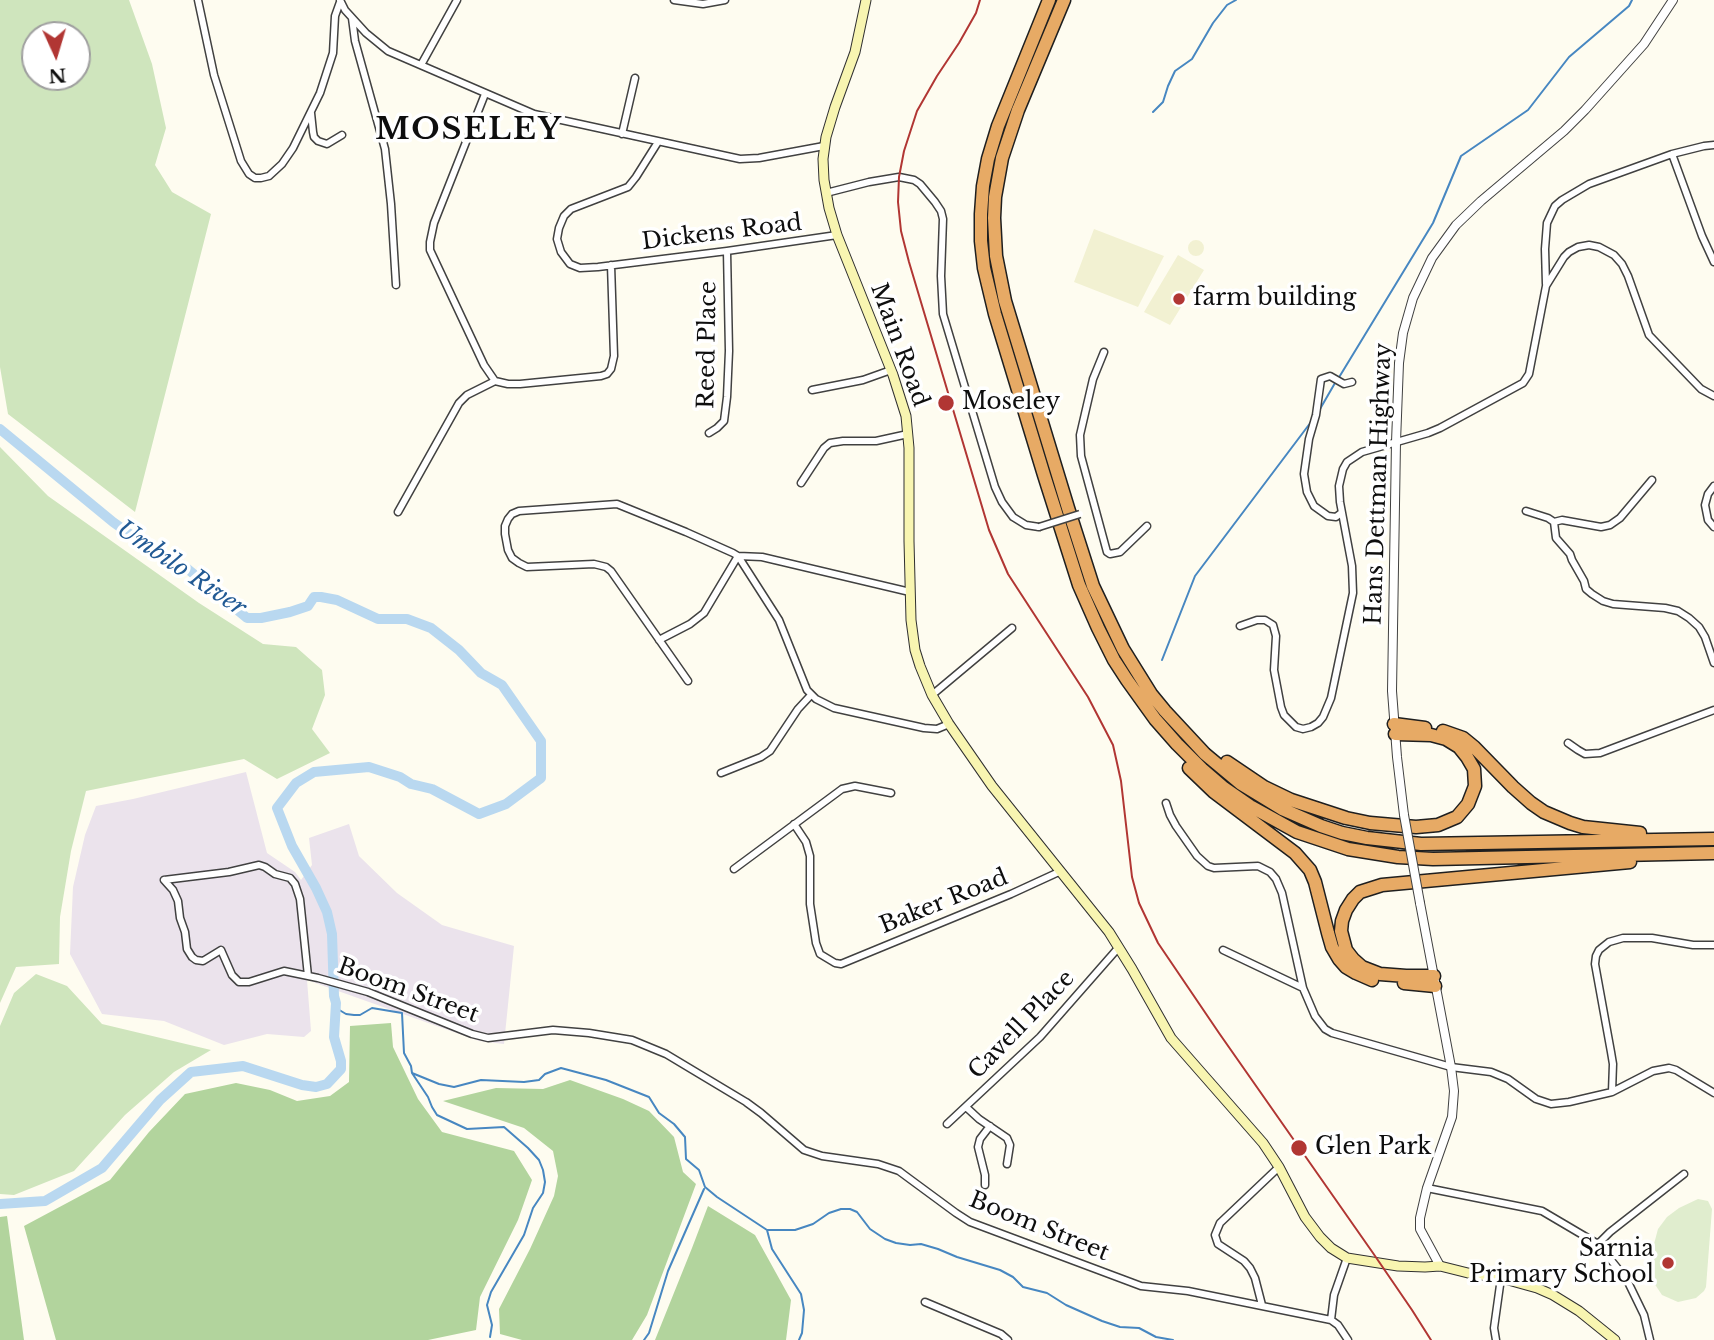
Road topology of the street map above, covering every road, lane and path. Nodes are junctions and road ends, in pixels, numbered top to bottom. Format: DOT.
graph roads {
  1 [pos="198,0"];
  2 [pos="457,0"];
  3 [pos="674,0"];
  4 [pos="725,0"];
  5 [pos="866,0"];
  6 [pos="1049,0"];
  7 [pos="1064,0"];
  8 [pos="1673,0"];
  9 [pos="340,1"];
  10 [pos="352,18"];
  11 [pos="367,34"];
  12 [pos="355,39"];
  13 [pos="421,65"];
  14 [pos="635,78"];
  15 [pos="485,94"];
  16 [pos="311,111"];
  17 [pos="622,134"];
  18 [pos="342,135"];
  19 [pos="658,142"];
  20 [pos="1712,145"];
  21 [pos="824,146"];
  22 [pos="1672,155"];
  23 [pos="826,193"];
  24 [pos="836,235"];
  25 [pos="727,251"];
  26 [pos="1714,262"];
  27 [pos="611,265"];
  28 [pos="396,285"];
  29 [pos="1546,286"];
  30 [pos="1104,352"];
  31 [pos="891,370"];
  32 [pos="495,381"];
  33 [pos="1352,382"];
  34 [pos="812,390"];
  35 [pos="1714,396"];
  36 [pos="709,433"];
  37 [pos="908,434"];
  38 [pos="1396,442"];
  39 [pos="1652,480"];
  40 [pos="801,483"];
  41 [pos="1714,486"];
  42 [pos="1096,509"];
  43 [pos="1526,511"];
  44 [pos="398,512"];
  45 [pos="1341,513"];
  46 [pos="1554,523"];
  47 [pos="1147,526"];
  48 [pos="1714,527"];
  49 [pos="738,556"];
  50 [pos="909,592"];
  51 [pos="1240,626"];
  52 [pos="1012,628"];
  53 [pos="659,640"];
  54 [pos="1714,663"];
  55 [pos="1119,669"];
  56 [pos="688,681"];
  57 [pos="811,695"];
  58 [pos="932,695"];
  59 [pos="1714,710"];
  60 [pos="1165,711"];
  61 [pos="949,724"];
  62 [pos="1394,729"];
  63 [pos="1569,743"];
  64 [pos="721,773"];
  65 [pos="891,793"];
  66 [pos="1166,803"];
  67 [pos="794,824"];
  68 [pos="1714,832"];
  69 [pos="1714,839"];
  70 [pos="1714,853"];
  71 [pos="734,869"];
  72 [pos="1061,871"];
  73 [pos="1714,945"];
  74 [pos="1119,947"];
  75 [pos="1223,950"];
  76 [pos="308,976"];
  77 [pos="1435,981"];
  78 [pos="1303,988"];
  79 [pos="1451,1067"];
  80 [pos="1612,1092"];
  81 [pos="1714,1093"];
  82 [pos="966,1107"];
  83 [pos="947,1124"];
  84 [pos="990,1126"];
  85 [pos="1007,1164"];
  86 [pos="1279,1167"];
  87 [pos="1684,1174"];
  88 [pos="985,1185"];
  89 [pos="1427,1188"];
  90 [pos="1598,1244"];
  91 [pos="1347,1258"];
  92 [pos="1440,1266"];
  93 [pos="1501,1278"];
  94 [pos="925,1303"];
  95 [pos="1262,1305"];
  96 [pos="1331,1320"];
  97 [pos="1008,1340"];
  98 [pos="1348,1340"];
  99 [pos="1496,1340"];
  100 [pos="1615,1340"];
  101 [pos="1650,1340"];
  1 -- 16 [label="street"];
  2 -- 13 [label="street"];
  3 -- 4 [label="street"];
  5 -- 21 [label="main road, Main Road"];
  6 -- 55 [label="highway"];
  7 -- 60 [label="highway"];
  8 -- 38 [label="street, Hans Dettman Highway"];
  9 -- 10 [label="street"];
  9 -- 16 [label="street"];
  10 -- 11 [label="street"];
  10 -- 12 [label="street"];
  11 -- 12 [label="street"];
  11 -- 13 [label="street"];
  12 -- 28 [label="street"];
  13 -- 15 [label="street"];
  14 -- 17 [label="street"];
  15 -- 17 [label="street"];
  15 -- 32 [label="street"];
  16 -- 18 [label="street"];
  17 -- 19 [label="street"];
  19 -- 21 [label="street"];
  19 -- 27 [label="street, Dickens Road"];
  20 -- 22 [label="street"];
  21 -- 23 [label="main road, Main Road"];
  22 -- 26 [label="street"];
  22 -- 29 [label="street"];
  23 -- 24 [label="main road, Main Road"];
  23 -- 42 [label="street, bridge"];
  24 -- 25 [label="street, Dickens Road"];
  24 -- 31 [label="main road, Main Road"];
  25 -- 27 [label="street, Dickens Road"];
  25 -- 36 [label="street, Reed Place"];
  27 -- 32 [label="street"];
  29 -- 35 [label="street"];
  29 -- 38 [label="street"];
  30 -- 42 [label="street"];
  31 -- 34 [label="street"];
  31 -- 37 [label="main road, Main Road"];
  32 -- 44 [label="street"];
  33 -- 45 [label="street"];
  37 -- 40 [label="street"];
  37 -- 50 [label="main road, Main Road"];
  38 -- 45 [label="street"];
  38 -- 62 [label="street, Hans Dettman Highway"];
  39 -- 46 [label="street"];
  41 -- 48 [label="street"];
  42 -- 47 [label="street"];
  43 -- 46 [label="street"];
  45 -- 51 [label="street"];
  46 -- 54 [label="street"];
  49 -- 50 [label="street"];
  49 -- 53 [label="street"];
  49 -- 53 [label="street"];
  49 -- 57 [label="street"];
  50 -- 58 [label="main road, Main Road"];
  52 -- 58 [label="street"];
  53 -- 56 [label="street"];
  55 -- 70 [label="highway"];
  55 -- 77 [label="highway"];
  57 -- 61 [label="street"];
  57 -- 64 [label="street"];
  58 -- 61 [label="main road, Main Road"];
  59 -- 63 [label="street"];
  60 -- 62 [label="highway"];
  60 -- 69 [label="highway"];
  61 -- 72 [label="main road, Main Road"];
  62 -- 68 [label="highway"];
  62 -- 77 [label="street, Hans Dettman Highway, bridge"];
  65 -- 67 [label="street"];
  66 -- 78 [label="street"];
  67 -- 71 [label="street"];
  67 -- 72 [label="street, Baker Road"];
  70 -- 77 [label="highway"];
  72 -- 74 [label="main road, Main Road"];
  73 -- 80 [label="street"];
  74 -- 82 [label="street, Cavell Place"];
  74 -- 86 [label="main road, Main Road"];
  75 -- 78 [label="street"];
  76 -- 76 [label="street, Boom Street"];
  76 -- 95 [label="street, Boom Street"];
  77 -- 79 [label="street, Hans Dettman Highway"];
  78 -- 79 [label="street"];
  79 -- 80 [label="street"];
  79 -- 89 [label="street, Hans Dettman Highway"];
  80 -- 81 [label="street"];
  82 -- 83 [label="street, Cavell Place"];
  82 -- 84 [label="street"];
  84 -- 85 [label="street"];
  84 -- 88 [label="street"];
  86 -- 91 [label="main road, Main Road"];
  86 -- 95 [label="street"];
  87 -- 90 [label="street"];
  89 -- 90 [label="street"];
  89 -- 92 [label="street, Hans Dettman Highway"];
  90 -- 101 [label="street"];
  91 -- 92 [label="main road"];
  91 -- 96 [label="street"];
  92 -- 93 [label="main road"];
  93 -- 99 [label="street"];
  93 -- 100 [label="main road"];
  94 -- 97 [label="street"];
  95 -- 96 [label="street, Boom Street"];
  96 -- 98 [label="street"];
}
